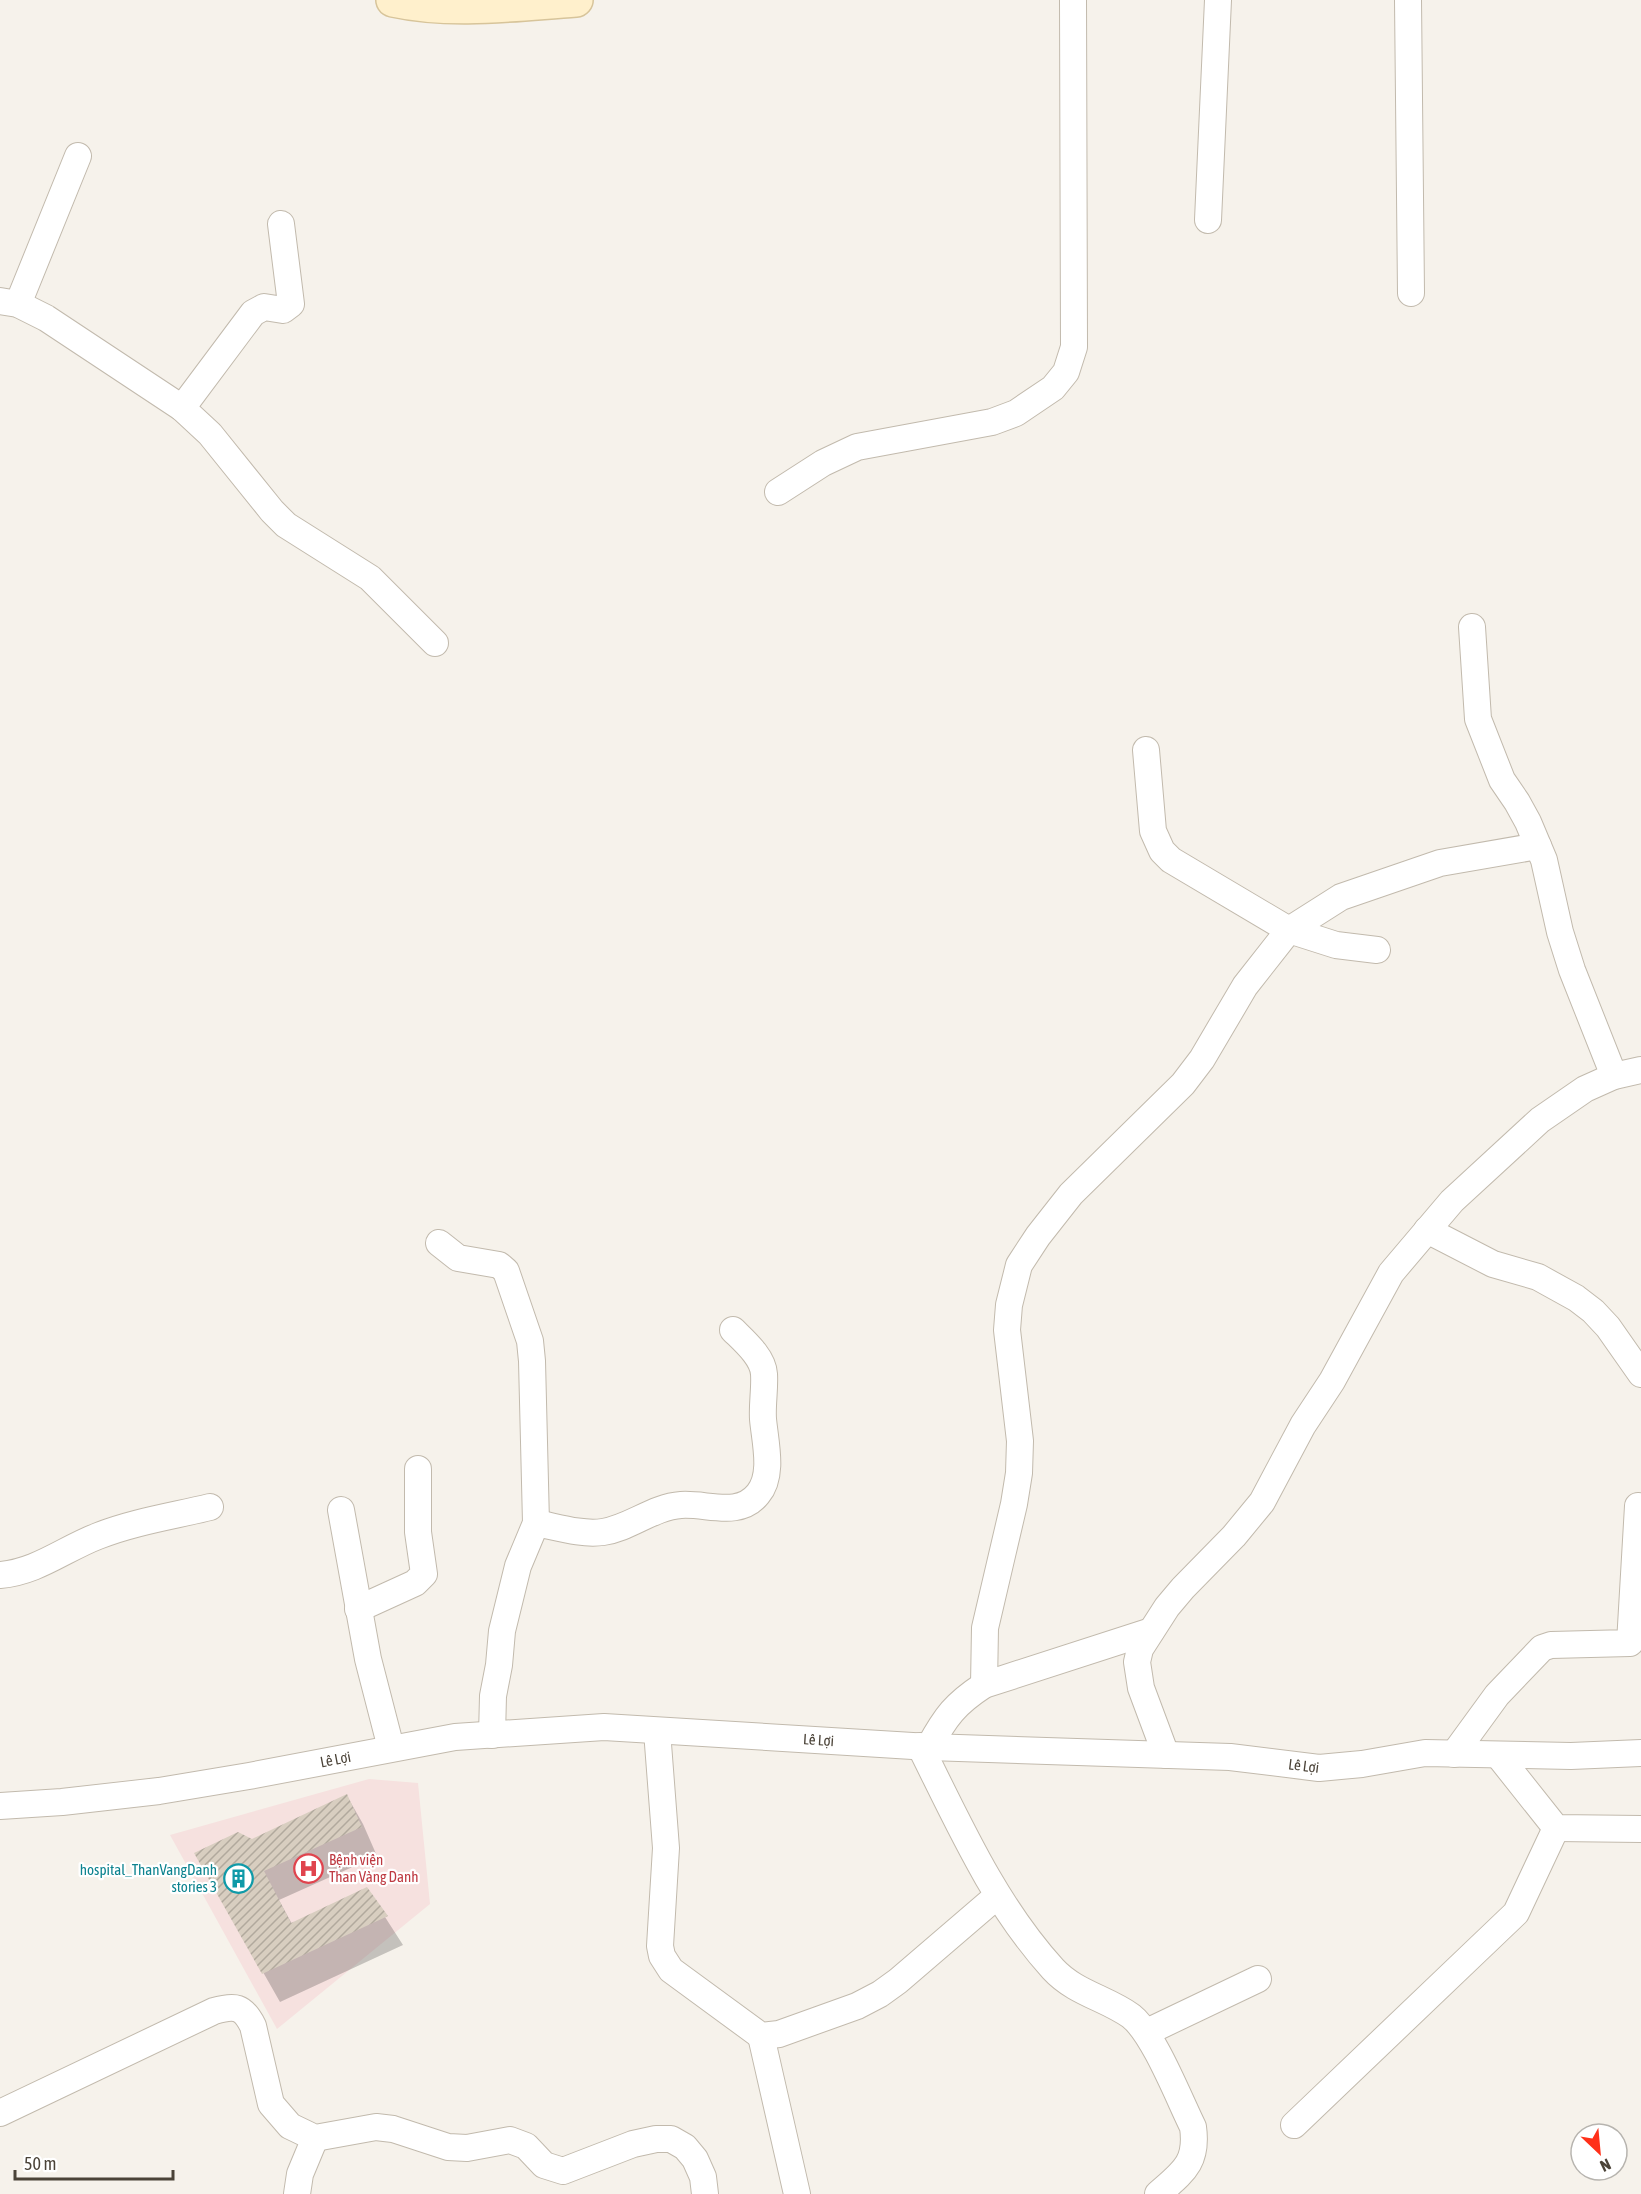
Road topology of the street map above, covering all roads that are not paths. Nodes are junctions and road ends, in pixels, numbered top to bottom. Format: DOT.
graph roads {
  1 [pos="393,0"];
  2 [pos="576,0"];
  3 [pos="1073,0"];
  4 [pos="1218,0"];
  5 [pos="1408,0"];
  6 [pos="78,156"];
  7 [pos="1208,220"];
  8 [pos="281,224"];
  9 [pos="1411,293"];
  10 [pos="9,303"];
  11 [pos="182,408"];
  12 [pos="778,492"];
  13 [pos="1472,627"];
  14 [pos="435,643"];
  15 [pos="1146,750"];
  16 [pos="1538,846"];
  17 [pos="1289,930"];
  18 [pos="1377,950"];
  19 [pos="1641,1070"];
  20 [pos="1614,1076"];
  21 [pos="1428,1230"];
  22 [pos="439,1243"];
  23 [pos="733,1330"];
  24 [pos="1641,1374"];
  25 [pos="418,1469"];
  26 [pos="1638,1506"];
  27 [pos="210,1507"];
  28 [pos="341,1510"];
  29 [pos="536,1523"];
  30 [pos="0,1575"];
  31 [pos="358,1610"];
  32 [pos="1150,1631"];
  33 [pos="984,1685"];
  34 [pos="657,1731"];
  35 [pos="492,1735"];
  36 [pos="925,1746"];
  37 [pos="391,1748"];
  38 [pos="1641,1753"];
  39 [pos="1454,1754"];
  40 [pos="1166,1755"];
  41 [pos="1498,1755"];
  42 [pos="0,1806"];
  43 [pos="1556,1828"];
  44 [pos="1641,1829"];
  45 [pos="998,1896"];
  46 [pos="1258,1979"];
  47 [pos="1147,2032"];
  48 [pos="761,2036"];
  49 [pos="0,2113"];
  50 [pos="1294,2125"];
  51 [pos="315,2138"];
  52 [pos="707,2193"];
  53 [pos="297,2194"];
  54 [pos="797,2194"];
  55 [pos="1158,2194"];
  1 -- 2 [label="main road"];
  3 -- 12 [label="street"];
  4 -- 7 [label="street"];
  5 -- 9 [label="street"];
  6 -- 10 [label="street"];
  8 -- 11 [label="street"];
  10 -- 11 [label="street"];
  11 -- 14 [label="street"];
  13 -- 16 [label="street"];
  15 -- 17 [label="street"];
  16 -- 17 [label="street"];
  16 -- 20 [label="street"];
  17 -- 18 [label="street"];
  17 -- 33 [label="street"];
  19 -- 20 [label="street"];
  20 -- 21 [label="street"];
  21 -- 24 [label="street"];
  21 -- 32 [label="street"];
  22 -- 29 [label="street"];
  23 -- 29 [label="street"];
  25 -- 31 [label="street"];
  26 -- 39 [label="street"];
  27 -- 30 [label="street"];
  28 -- 31 [label="street"];
  29 -- 35 [label="street"];
  31 -- 37 [label="street"];
  32 -- 33 [label="street"];
  32 -- 40 [label="street"];
  33 -- 36 [label="street"];
  34 -- 35 [label="street, Lê Lợi"];
  34 -- 36 [label="street, Lê Lợi"];
  34 -- 48 [label="street"];
  35 -- 37 [label="street, Lê Lợi"];
  36 -- 40 [label="street, Lê Lợi"];
  36 -- 45 [label="street"];
  37 -- 42 [label="street, Lê Lợi"];
  38 -- 41 [label="street, Lê Lợi"];
  39 -- 40 [label="street, Lê Lợi"];
  39 -- 41 [label="street, Lê Lợi"];
  41 -- 43 [label="street"];
  43 -- 44 [label="street"];
  43 -- 50 [label="street"];
  45 -- 47 [label="street"];
  45 -- 48 [label="street"];
  46 -- 47 [label="street"];
  47 -- 55 [label="street"];
  48 -- 54 [label="street"];
  49 -- 51 [label="street"];
  51 -- 52 [label="street"];
  51 -- 53 [label="street"];
}
